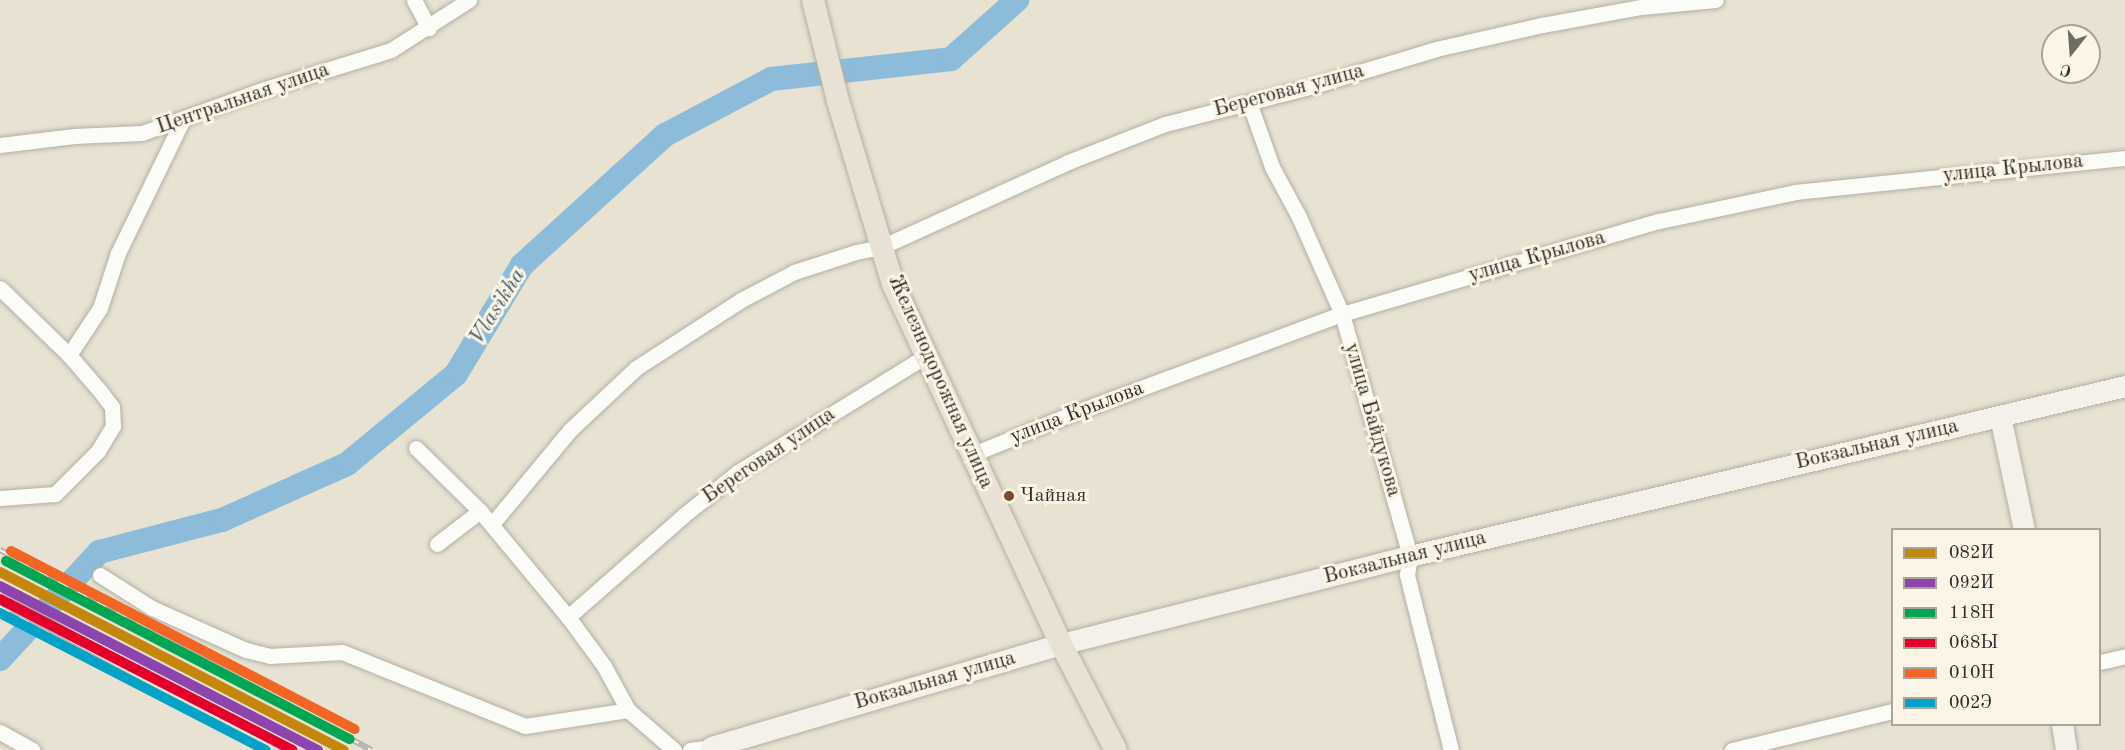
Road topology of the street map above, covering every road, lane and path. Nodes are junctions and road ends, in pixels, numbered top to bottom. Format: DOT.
graph roads {
  1 [pos="414,0"];
  2 [pos="469,0"];
  3 [pos="1716,0"];
  4 [pos="815,10"];
  5 [pos="429,28"];
  6 [pos="1249,102"];
  7 [pos="183,119"];
  8 [pos="0,145"];
  9 [pos="2125,158"];
  10 [pos="882,247"];
  11 [pos="0,288"];
  12 [pos="1342,314"];
  13 [pos="69,355"];
  14 [pos="926,356"];
  15 [pos="2125,386"];
  16 [pos="2000,416"];
  17 [pos="416,448"];
  18 [pos="973,454"];
  19 [pos="0,498"];
  20 [pos="480,511"];
  21 [pos="492,524"];
  22 [pos="2024,528"];
  23 [pos="437,544"];
  24 [pos="1410,556"];
  25 [pos="100,575"];
  26 [pos="568,617"];
  27 [pos="1061,644"];
  28 [pos="2125,656"];
  29 [pos="2101,662"];
  30 [pos="628,710"];
  31 [pos="1891,711"];
  32 [pos="2062,726"];
  33 [pos="0,732"];
  34 [pos="711,747"];
  35 [pos="32,750"];
  36 [pos="674,750"];
  37 [pos="690,750"];
  38 [pos="1116,750"];
  39 [pos="1451,750"];
  40 [pos="1732,750"];
  41 [pos="2066,750"];
  1 -- 5 [label="street"];
  2 -- 5 [label="street, Центральная улица"];
  3 -- 6 [label="street, Береговая улица"];
  4 -- 10 [label="main road, Железнодорожная улица"];
  5 -- 7 [label="street, Центральная улица"];
  6 -- 10 [label="street, Береговая улица"];
  6 -- 12 [label="street, улица Байдукова"];
  7 -- 8 [label="street, Центральная улица"];
  7 -- 13 [label="street"];
  9 -- 12 [label="street, улица Крылова"];
  10 -- 14 [label="main road, Железнодорожная улица"];
  10 -- 21 [label="street, Береговая улица"];
  11 -- 13 [label="street"];
  12 -- 18 [label="street, улица Крылова"];
  12 -- 24 [label="street, улица Байдукова"];
  13 -- 19 [label="street"];
  14 -- 18 [label="main road, Железнодорожная улица"];
  14 -- 26 [label="street, Береговая улица"];
  15 -- 16 [label="street, Вокзальная улица"];
  16 -- 22 [label="street"];
  16 -- 24 [label="street, Вокзальная улица"];
  17 -- 20 [label="street"];
  18 -- 27 [label="main road, Железнодорожная улица"];
  20 -- 21 [label="street"];
  20 -- 23 [label="street"];
  21 -- 26 [label="street"];
  24 -- 27 [label="street, Вокзальная улица"];
  24 -- 39 [label="street, улица Байдукова"];
  25 -- 30 [label="street"];
  26 -- 30 [label="street"];
  27 -- 34 [label="street, Вокзальная улица"];
  27 -- 38 [label="main road, Железнодорожная улица"];
  28 -- 29 [label="street"];
  30 -- 36 [label="street"];
  31 -- 40 [label="street"];
  32 -- 41 [label="street"];
  33 -- 35 [label="street"];
  34 -- 37 [label="street, Вокзальная улица"];
}
